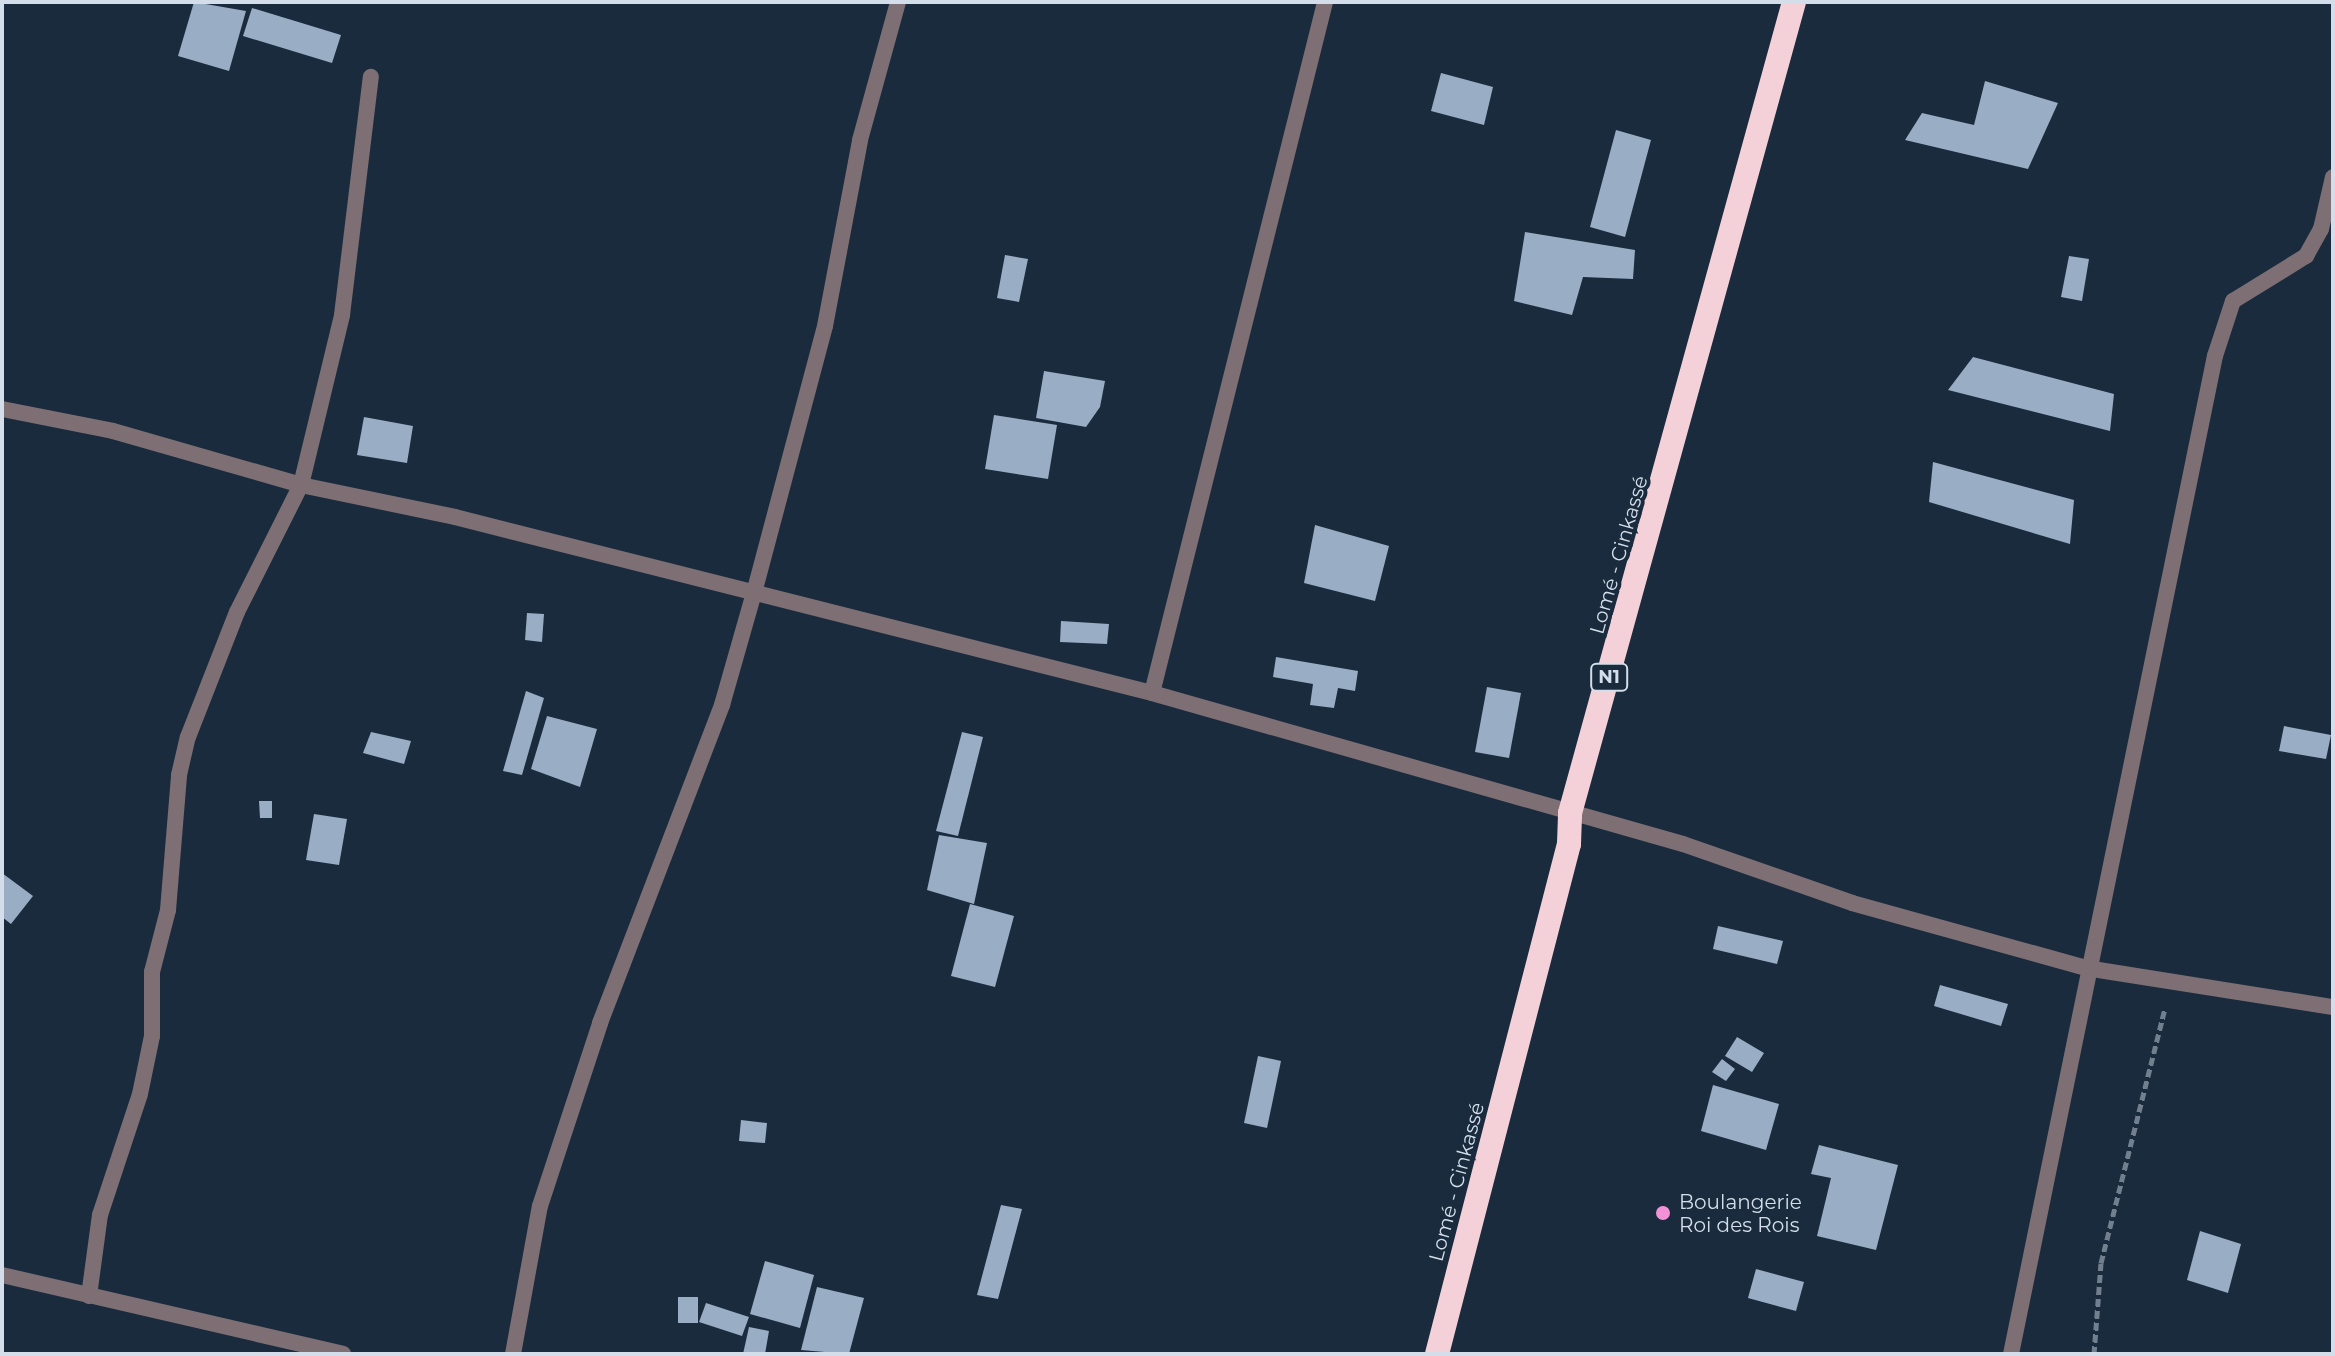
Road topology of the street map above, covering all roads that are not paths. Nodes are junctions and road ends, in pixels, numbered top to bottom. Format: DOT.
graph roads {
  1 [pos="898,2"];
  2 [pos="1325,2"];
  3 [pos="1794,2"];
  4 [pos="371,77"];
  5 [pos="2333,177"];
  6 [pos="2,409"];
  7 [pos="301,485"];
  8 [pos="754,593"];
  9 [pos="1152,693"];
  10 [pos="1570,813"];
  11 [pos="2086,968"];
  12 [pos="2333,1007"];
  13 [pos="2,1275"];
  14 [pos="89,1296"];
  15 [pos="343,1354"];
  16 [pos="513,1354"];
  17 [pos="1437,1354"];
  18 [pos="2011,1354"];
  1 -- 8 [label="street"];
  2 -- 9 [label="street"];
  3 -- 10 [label="highway, Lomé - Cinkassé / N1"];
  4 -- 7 [label="street"];
  5 -- 11 [label="street"];
  6 -- 7 [label="street"];
  7 -- 8 [label="street"];
  7 -- 14 [label="street"];
  8 -- 9 [label="street"];
  8 -- 16 [label="street"];
  9 -- 10 [label="street"];
  10 -- 11 [label="street"];
  10 -- 17 [label="highway, Lomé - Cinkassé / N1"];
  11 -- 12 [label="street"];
  11 -- 18 [label="street"];
  13 -- 14 [label="street"];
  14 -- 15 [label="street"];
}
